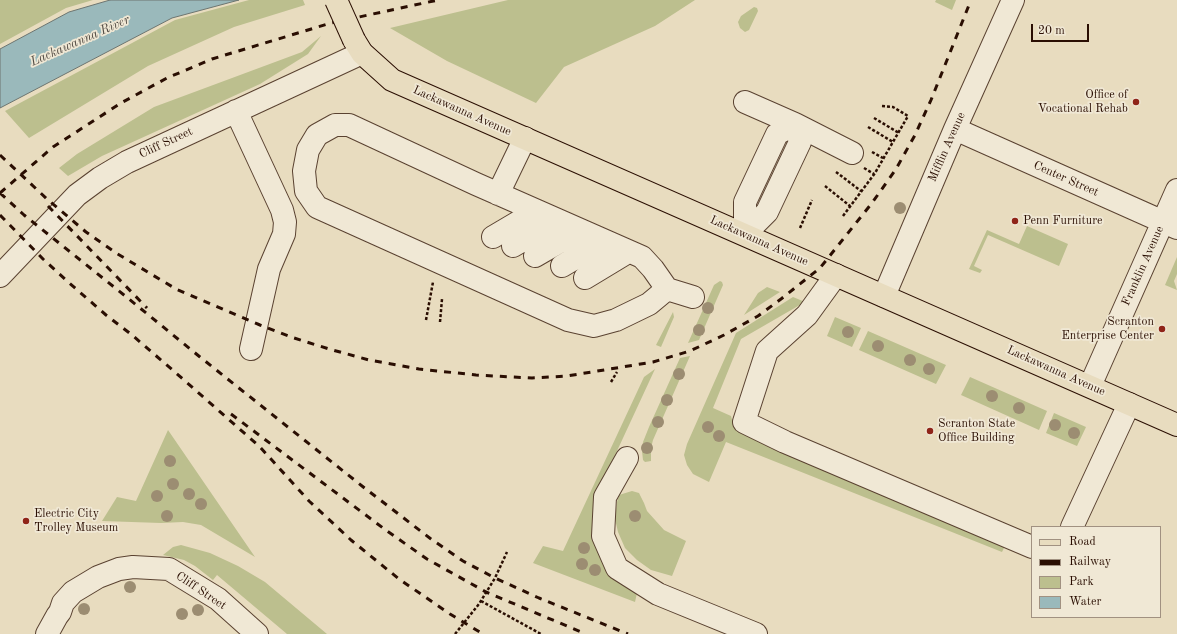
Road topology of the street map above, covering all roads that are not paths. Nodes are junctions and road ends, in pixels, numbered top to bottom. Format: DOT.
graph roads {
  1 [pos="336,0"];
  2 [pos="1013,0"];
  3 [pos="358,47"];
  4 [pos="745,102"];
  5 [pos="236,111"];
  6 [pos="795,124"];
  7 [pos="955,129"];
  8 [pos="525,138"];
  9 [pos="852,153"];
  10 [pos="1177,190"];
  11 [pos="498,194"];
  12 [pos="537,211"];
  13 [pos="557,220"];
  14 [pos="1170,225"];
  15 [pos="580,230"];
  16 [pos="745,234"];
  17 [pos="493,237"];
  18 [pos="604,241"];
  19 [pos="513,246"];
  20 [pos="628,252"];
  21 [pos="535,256"];
  22 [pos="562,266"];
  23 [pos="836,275"];
  24 [pos="0,276"];
  25 [pos="585,278"];
  26 [pos="667,289"];
  27 [pos="884,296"];
  28 [pos="693,297"];
  29 [pos="252,349"];
  30 [pos="1090,386"];
  31 [pos="1129,404"];
  32 [pos="1177,425"];
  33 [pos="627,458"];
  34 [pos="1072,526"];
  35 [pos="1031,547"];
  36 [pos="47,634"];
  37 [pos="257,634"];
  38 [pos="756,634"];
  1 -- 3 [label="main road, bridge"];
  2 -- 7 [label="street, Mifflin Avenue"];
  3 -- 5 [label="street, Cliff Street"];
  3 -- 8 [label="main road, Lackawanna Avenue"];
  4 -- 6 [label="street"];
  5 -- 24 [label="street, Cliff Street"];
  5 -- 29 [label="street"];
  6 -- 9 [label="street"];
  6 -- 16 [label="street"];
  7 -- 14 [label="street, Center Street"];
  7 -- 27 [label="street, Mifflin Avenue"];
  8 -- 11 [label="street"];
  8 -- 16 [label="main road, Lackawanna Avenue"];
  10 -- 14 [label="street, Franklin Avenue"];
  11 -- 12 [label="street"];
  11 -- 26 [label="street"];
  12 -- 13 [label="street"];
  12 -- 17 [label="street"];
  13 -- 15 [label="street"];
  13 -- 19 [label="street"];
  14 -- 30 [label="street, Franklin Avenue"];
  15 -- 18 [label="street"];
  15 -- 21 [label="street"];
  16 -- 23 [label="main road, Lackawanna Avenue"];
  18 -- 20 [label="street"];
  18 -- 22 [label="street"];
  20 -- 25 [label="street"];
  20 -- 26 [label="street"];
  23 -- 27 [label="main road, Lackawanna Avenue"];
  23 -- 35 [label="street"];
  26 -- 28 [label="street"];
  27 -- 30 [label="main road, Lackawanna Avenue"];
  30 -- 31 [label="main road, Lackawanna Avenue"];
  31 -- 32 [label="main road, Lackawanna Avenue"];
  31 -- 34 [label="street"];
  33 -- 38 [label="street"];
  36 -- 37 [label="street, Cliff Street"];
}
